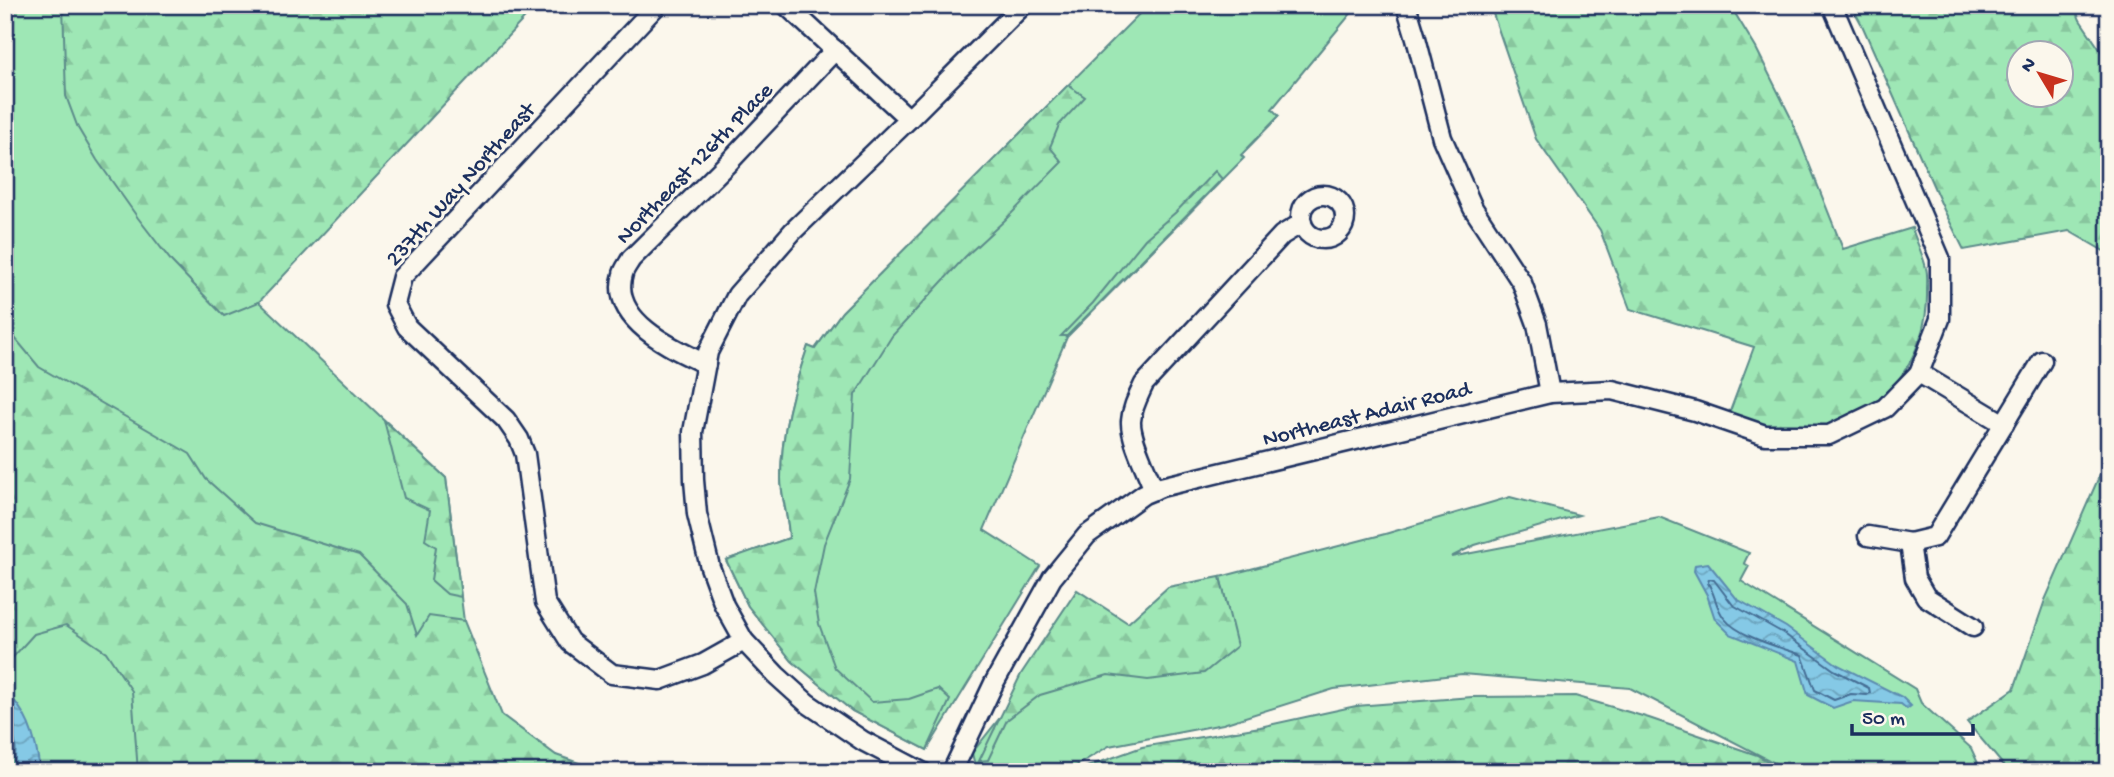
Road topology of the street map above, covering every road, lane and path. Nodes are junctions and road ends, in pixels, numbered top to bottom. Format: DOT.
graph roads {
  1 [pos="657,5"];
  2 [pos="786,5"];
  3 [pos="1023,5"];
  4 [pos="1406,5"];
  5 [pos="1832,5"];
  6 [pos="835,50"];
  7 [pos="909,119"];
  8 [pos="1302,223"];
  9 [pos="2042,361"];
  10 [pos="706,364"];
  11 [pos="1919,373"];
  12 [pos="1550,393"];
  13 [pos="2004,424"];
  14 [pos="1154,490"];
  15 [pos="1868,537"];
  16 [pos="1910,544"];
  17 [pos="1973,626"];
  18 [pos="744,641"];
  19 [pos="922,772"];
  20 [pos="952,772"];
  1 -- 18 [label="street, 237th Way Northeast"];
  2 -- 6 [label="street"];
  3 -- 7 [label="street"];
  4 -- 12 [label="street"];
  5 -- 11 [label="street"];
  6 -- 7 [label="street"];
  6 -- 10 [label="street, Northeast 126th Place"];
  7 -- 10 [label="street"];
  8 -- 14 [label="street"];
  9 -- 13 [label="street"];
  10 -- 18 [label="street"];
  11 -- 12 [label="street, Northeast Adair Road"];
  11 -- 13 [label="street"];
  12 -- 14 [label="street, Northeast Adair Road"];
  13 -- 16 [label="street"];
  14 -- 20 [label="street, Northeast Adair Road"];
  15 -- 16 [label="street"];
  16 -- 17 [label="street"];
  18 -- 19 [label="street"];
}
